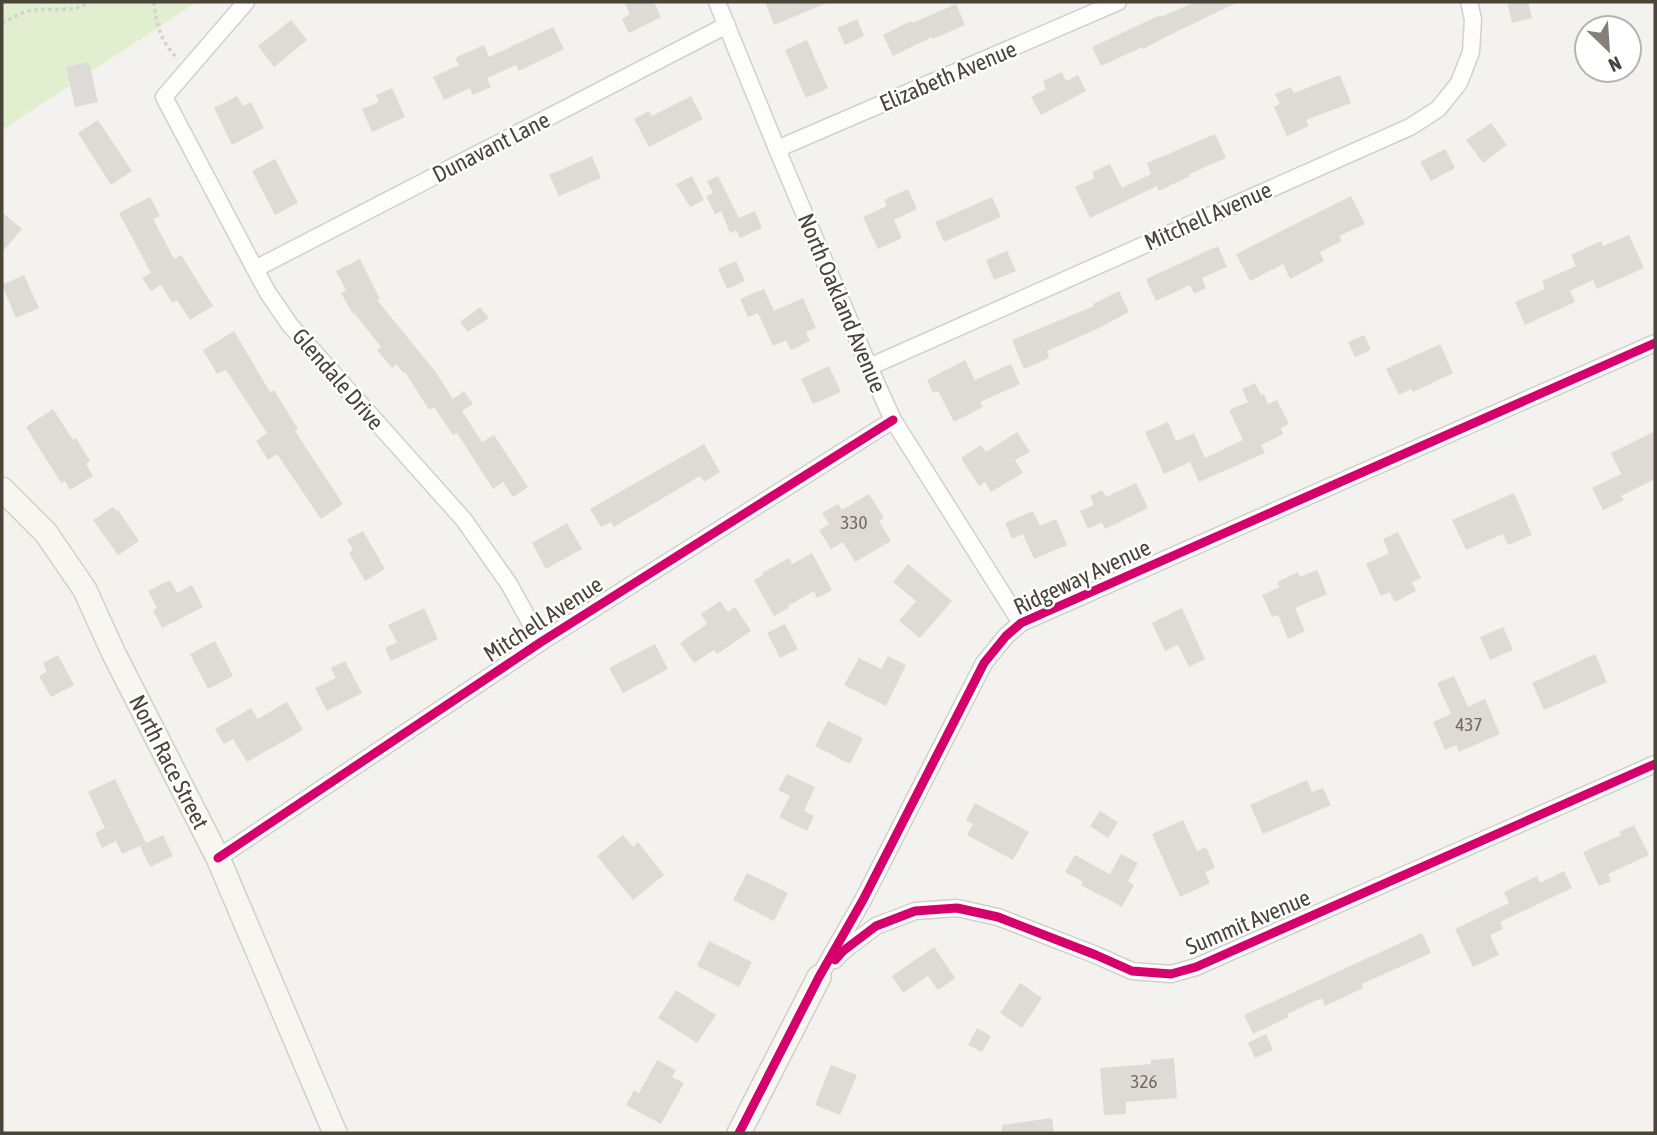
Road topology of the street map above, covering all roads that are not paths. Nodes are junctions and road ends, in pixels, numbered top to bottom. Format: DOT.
graph roads {
  1 [pos="246,2"];
  2 [pos="717,2"];
  3 [pos="1118,2"];
  4 [pos="1469,2"];
  5 [pos="727,26"];
  6 [pos="777,149"];
  7 [pos="254,269"];
  8 [pos="1655,343"];
  9 [pos="869,367"];
  10 [pos="893,420"];
  11 [pos="2,489"];
  12 [pos="1021,623"];
  13 [pos="541,642"];
  14 [pos="1655,764"];
  15 [pos="218,859"];
  16 [pos="818,978"];
  17 [pos="335,1133"];
  18 [pos="739,1133"];
  1 -- 7 [label="street, Glendale Drive"];
  2 -- 5 [label="street, North Oakland Avenue"];
  3 -- 6 [label="street, Elizabeth Avenue"];
  4 -- 9 [label="street, Mitchell Avenue"];
  5 -- 6 [label="street, North Oakland Avenue"];
  5 -- 7 [label="street, Dunavant Lane"];
  6 -- 9 [label="street, North Oakland Avenue"];
  7 -- 13 [label="street, Glendale Drive"];
  8 -- 12 [label="street, Ridgeway Avenue"];
  9 -- 10 [label="street, North Oakland Avenue"];
  10 -- 12 [label="street, North Oakland Avenue"];
  10 -- 13 [label="street, Mitchell Avenue"];
  11 -- 15 [label="street, North Race Street"];
  12 -- 16 [label="street, Ridgeway Avenue"];
  13 -- 15 [label="street, Mitchell Avenue"];
  14 -- 16 [label="street, Summit Avenue"];
  15 -- 17 [label="street, North Race Street"];
  16 -- 18 [label="street, Ridgeway Avenue"];
}
